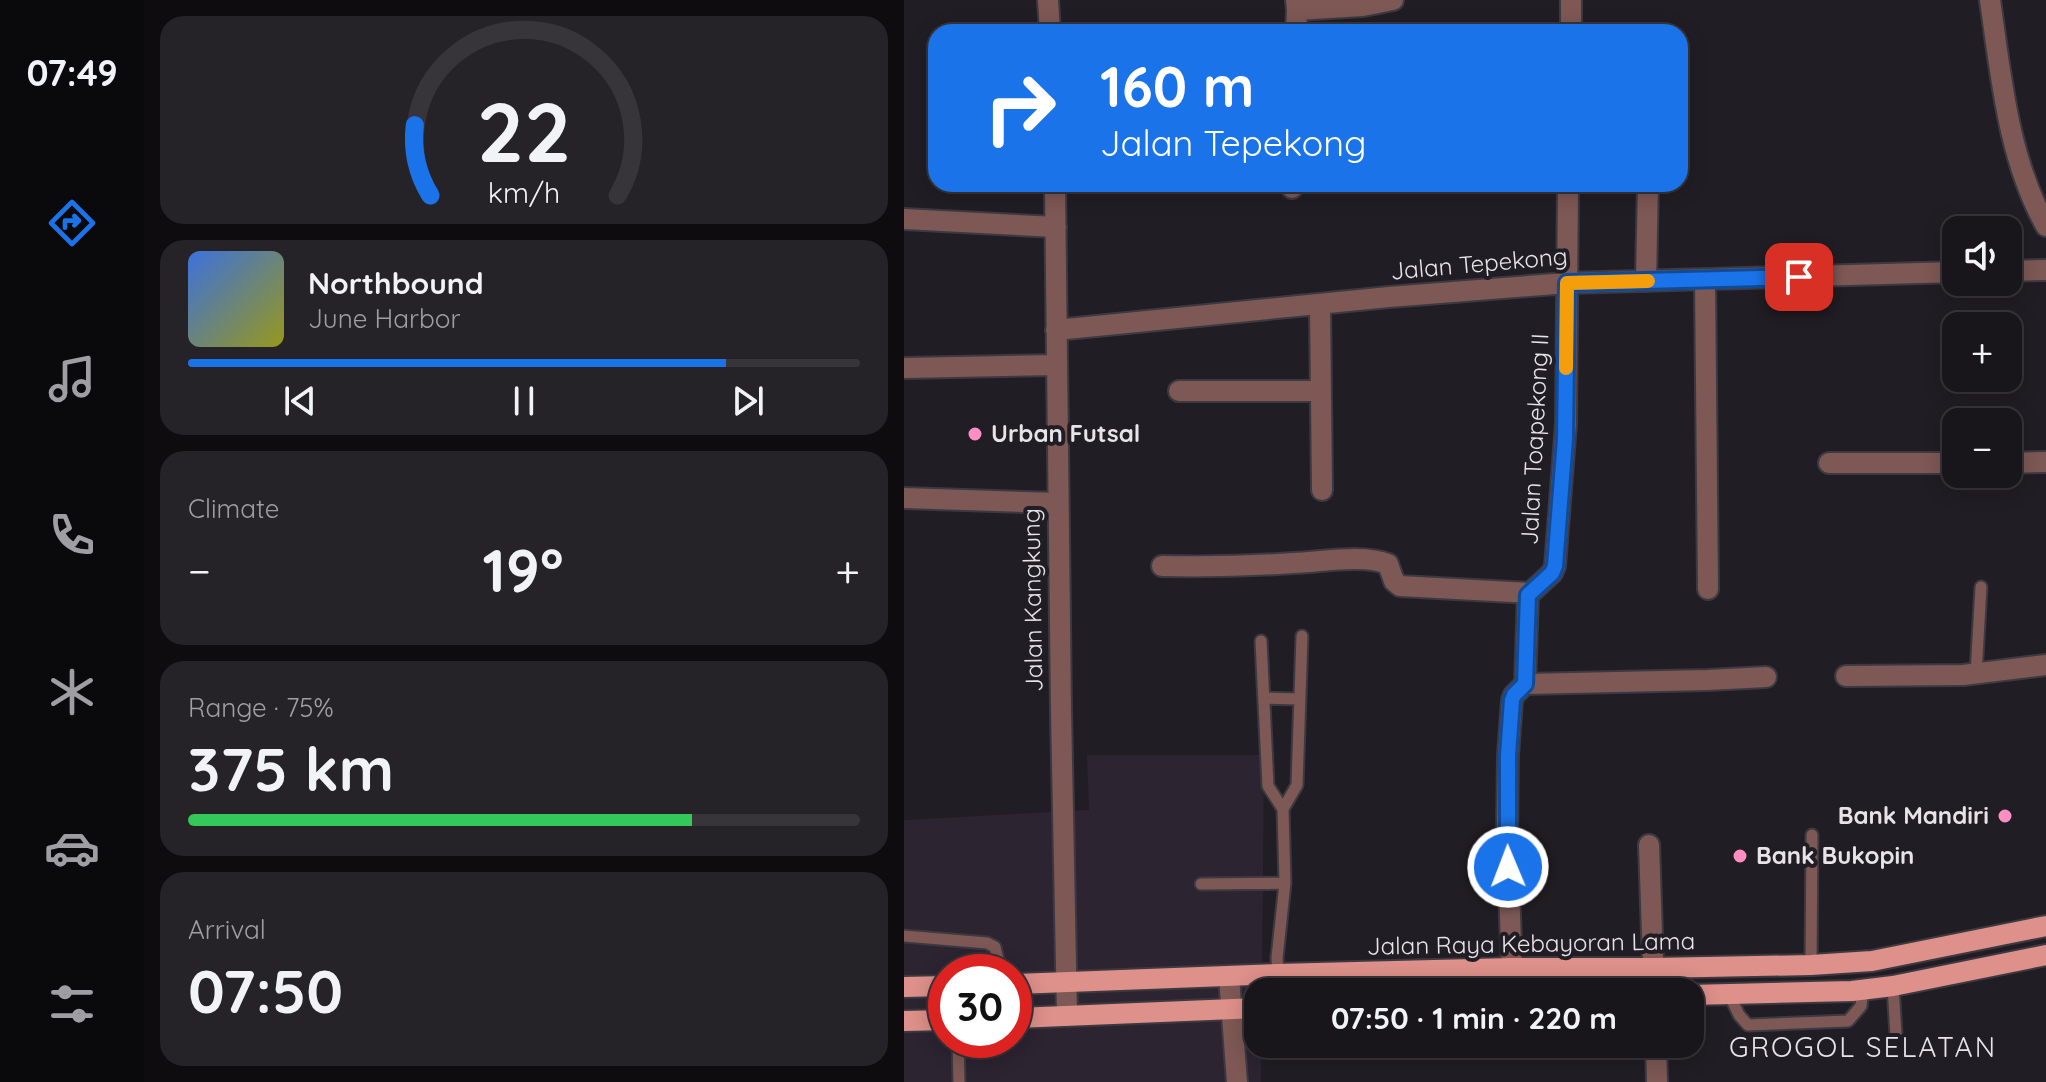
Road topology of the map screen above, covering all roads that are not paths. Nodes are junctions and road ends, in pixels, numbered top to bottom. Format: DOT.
graph roads {
  1 [pos="1048,0"];
  2 [pos="1393,0"];
  3 [pos="1571,0"];
  4 [pos="1990,0"];
  5 [pos="1296,5"];
  6 [pos="1050,24"];
  7 [pos="1571,24"];
  8 [pos="1055,192"];
  9 [pos="1568,192"];
  10 [pos="1648,192"];
  11 [pos="904,219"];
  12 [pos="2046,226"];
  13 [pos="1056,227"];
  14 [pos="2046,270"];
  15 [pos="2022,271"];
  16 [pos="1942,272"];
  17 [pos="1705,280"];
  18 [pos="1646,281"];
  19 [pos="1567,283"];
  20 [pos="1320,305"];
  21 [pos="1056,330"];
  22 [pos="1057,365"];
  23 [pos="904,368"];
  24 [pos="1179,391"];
  25 [pos="1320,391"];
  26 [pos="2046,462"];
  27 [pos="1829,463"];
  28 [pos="1942,463"];
  29 [pos="2022,463"];
  30 [pos="1322,490"];
  31 [pos="904,498"];
  32 [pos="1058,503"];
  33 [pos="1162,566"];
  34 [pos="1981,587"];
  35 [pos="1708,589"];
  36 [pos="1529,593"];
  37 [pos="1302,636"];
  38 [pos="1261,641"];
  39 [pos="2046,665"];
  40 [pos="1976,674"];
  41 [pos="1846,676"];
  42 [pos="1766,677"];
  43 [pos="1525,684"];
  44 [pos="1264,698"];
  45 [pos="1299,699"];
  46 [pos="1283,809"];
  47 [pos="1812,835"];
  48 [pos="1649,845"];
  49 [pos="1285,883"];
  50 [pos="1201,884"];
  51 [pos="2046,926"];
  52 [pos="904,936"];
  53 [pos="997,954"];
  54 [pos="2046,955"];
  55 [pos="1811,965"];
  56 [pos="1770,966"];
  57 [pos="1512,968"];
  58 [pos="1654,968"];
  59 [pos="1455,970"];
  60 [pos="1278,974"];
  61 [pos="1229,977"];
  62 [pos="1455,978"];
  63 [pos="1654,978"];
  64 [pos="1066,983"];
  65 [pos="1032,984"];
  66 [pos="928,986"];
  67 [pos="1893,986"];
  68 [pos="904,987"];
  69 [pos="1863,989"];
  70 [pos="1771,993"];
  71 [pos="1729,994"];
  72 [pos="1704,995"];
  73 [pos="1232,1009"];
  74 [pos="1244,1009"];
  75 [pos="1067,1016"];
  76 [pos="1032,1017"];
  77 [pos="928,1020"];
  78 [pos="904,1021"];
  79 [pos="1896,1035"];
  80 [pos="958,1058"];
  81 [pos="1656,1058"];
  82 [pos="959,1082"];
  83 [pos="1237,1082"];
  84 [pos="1657,1082"];
  1 -- 6 [label="street"];
  2 -- 5 [label="street"];
  3 -- 7 [label="street"];
  4 -- 12 [label="street"];
  8 -- 13 [label="street, Jalan Kangkung"];
  9 -- 19 [label="street, Jalan Toapekong II"];
  10 -- 18 [label="street"];
  11 -- 13 [label="street"];
  13 -- 21 [label="street, Jalan Kangkung"];
  14 -- 15 [label="street"];
  16 -- 17 [label="street, Jalan Tepekong"];
  17 -- 18 [label="street, Jalan Tepekong"];
  17 -- 35 [label="street"];
  18 -- 19 [label="street, Jalan Tepekong"];
  19 -- 20 [label="street, Jalan Tepekong"];
  19 -- 36 [label="street, Jalan Toapekong II"];
  20 -- 21 [label="street, Jalan Tepekong"];
  20 -- 25 [label="street"];
  21 -- 22 [label="street, Jalan Kangkung"];
  22 -- 23 [label="street"];
  22 -- 32 [label="street, Jalan Kangkung"];
  24 -- 25 [label="street"];
  25 -- 30 [label="street"];
  26 -- 29 [label="street"];
  27 -- 28 [label="street"];
  31 -- 32 [label="street"];
  32 -- 64 [label="street, Jalan Kangkung"];
  33 -- 36 [label="street"];
  34 -- 40 [label="lane"];
  36 -- 43 [label="street"];
  37 -- 45 [label="lane"];
  38 -- 44 [label="lane"];
  39 -- 40 [label="street"];
  40 -- 41 [label="street"];
  42 -- 43 [label="street"];
  43 -- 57 [label="street"];
  44 -- 45 [label="lane"];
  44 -- 46 [label="lane"];
  45 -- 46 [label="lane"];
  46 -- 49 [label="lane"];
  47 -- 55 [label="lane"];
  48 -- 58 [label="street"];
  49 -- 50 [label="lane"];
  49 -- 60 [label="lane"];
  51 -- 55 [label="main road, Jalan Raya Kebayoran Lama"];
  52 -- 53 [label="lane"];
  54 -- 67 [label="main road"];
  55 -- 56 [label="main road, Jalan Raya Kebayoran Lama"];
  56 -- 58 [label="main road, Jalan Raya Kebayoran Lama"];
  56 -- 70 [label="main road"];
  57 -- 58 [label="main road, Jalan Raya Kebayoran Lama"];
  57 -- 59 [label="main road, Jalan Raya Kebayoran Lama"];
  58 -- 63 [label="street"];
  59 -- 60 [label="main road, Jalan Raya Kebayoran Lama"];
  59 -- 62 [label="main road"];
  60 -- 61 [label="main road, Jalan Raya Kebayoran Lama"];
  61 -- 64 [label="main road, Jalan Raya Kebayoran Lama"];
  61 -- 73 [label="street"];
  64 -- 65 [label="main road, Jalan Raya Kebayoran Lama"];
  64 -- 75 [label="street, Jalan Kangkung"];
  66 -- 68 [label="main road"];
  67 -- 69 [label="main road"];
  67 -- 79 [label="lane"];
  69 -- 70 [label="main road"];
  69 -- 71 [label="lane"];
  70 -- 71 [label="main road"];
  71 -- 72 [label="main road"];
  73 -- 74 [label="main road"];
  73 -- 75 [label="main road"];
  73 -- 83 [label="street"];
  75 -- 76 [label="main road"];
  77 -- 78 [label="main road"];
  80 -- 82 [label="lane"];
  81 -- 84 [label="street"];
}
